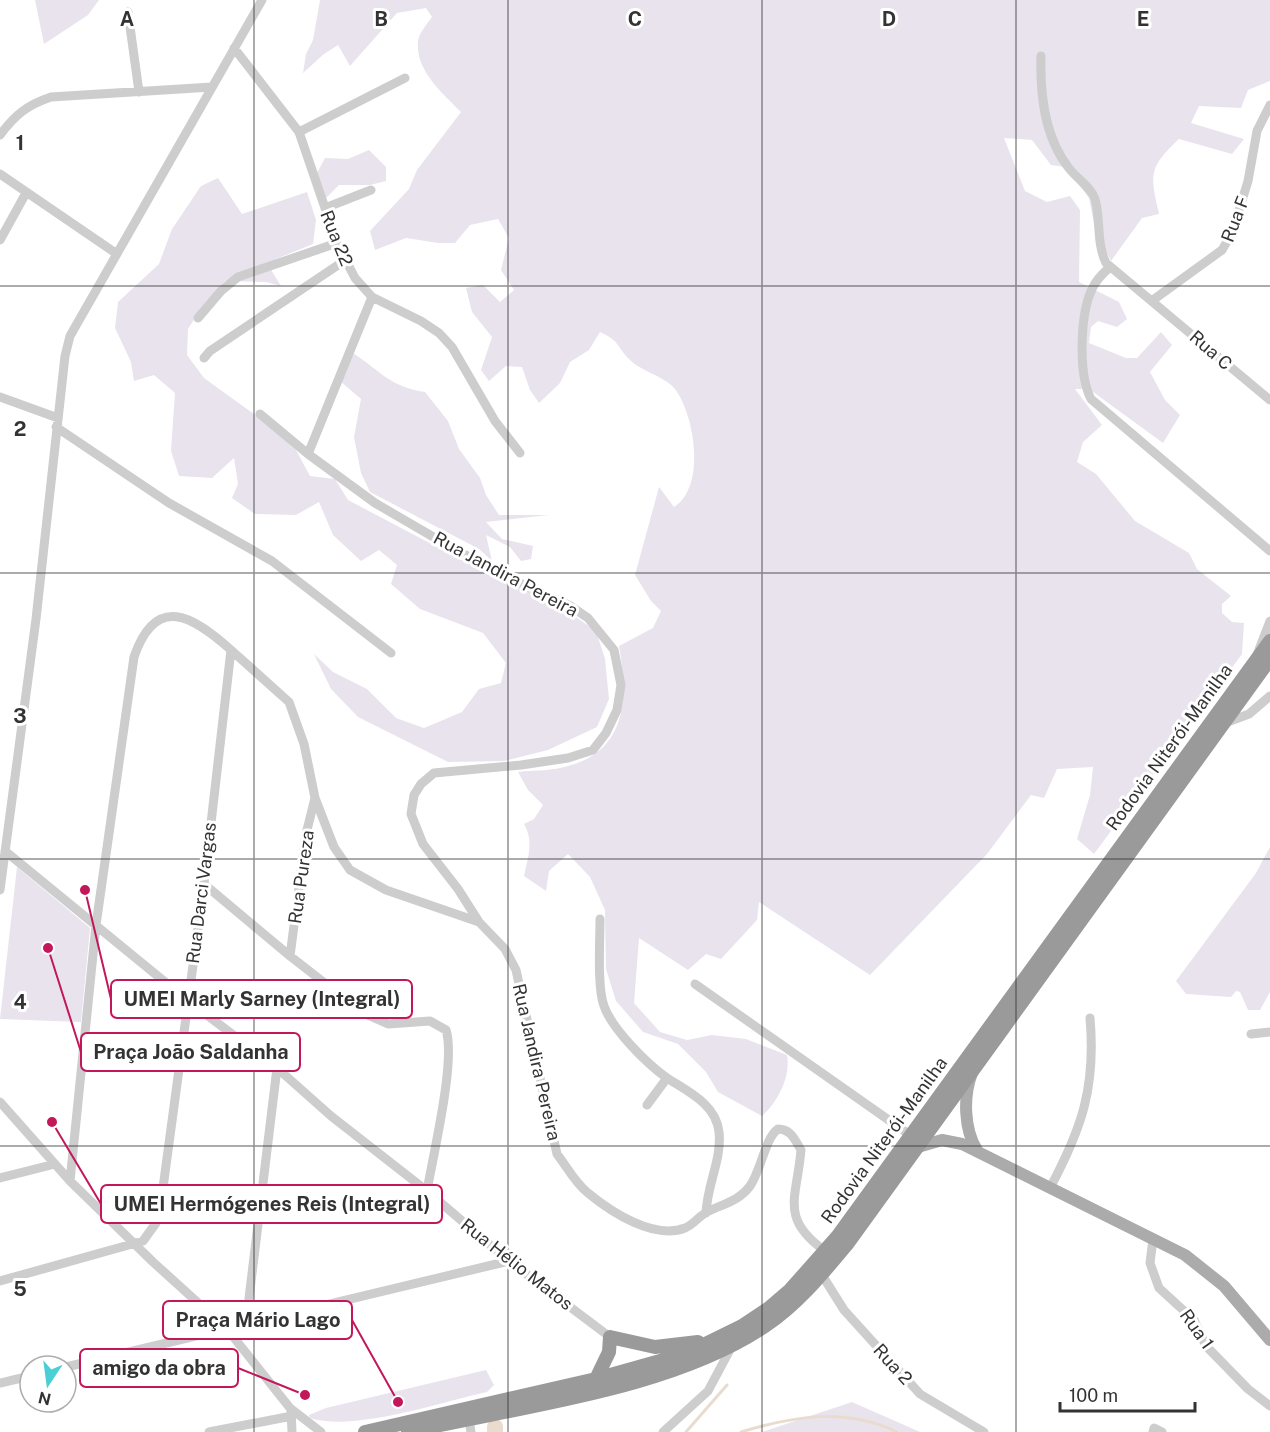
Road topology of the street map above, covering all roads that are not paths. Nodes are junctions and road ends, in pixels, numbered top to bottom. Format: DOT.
graph roads {
  1 [pos="262,0"];
  2 [pos="128,12"];
  3 [pos="234,48"];
  4 [pos="1041,56"];
  5 [pos="405,78"];
  6 [pos="212,87"];
  7 [pos="139,92"];
  8 [pos="1270,105"];
  9 [pos="299,132"];
  10 [pos="0,135"];
  11 [pos="0,174"];
  12 [pos="371,190"];
  13 [pos="26,193"];
  14 [pos="325,208"];
  15 [pos="0,240"];
  16 [pos="337,243"];
  17 [pos="117,254"];
  18 [pos="344,261"];
  19 [pos="1109,268"];
  20 [pos="372,297"];
  21 [pos="1153,300"];
  22 [pos="198,318"];
  23 [pos="204,357"];
  24 [pos="1267,396"];
  25 [pos="0,397"];
  26 [pos="260,414"];
  27 [pos="57,422"];
  28 [pos="520,453"];
  29 [pos="308,454"];
  30 [pos="1270,551"];
  31 [pos="1270,621"];
  32 [pos="1270,641"];
  33 [pos="231,650"];
  34 [pos="391,653"];
  35 [pos="1264,657"];
  36 [pos="1270,696"];
  37 [pos="1223,724"];
  38 [pos="315,798"];
  39 [pos="5,851"];
  40 [pos="1,868"];
  41 [pos="204,884"];
  42 [pos="0,890"];
  43 [pos="600,920"];
  44 [pos="479,922"];
  45 [pos="96,926"];
  46 [pos="290,957"];
  47 [pos="695,984"];
  48 [pos="187,1000"];
  49 [pos="1090,1018"];
  50 [pos="1270,1032"];
  51 [pos="1251,1034"];
  52 [pos="974,1067"];
  53 [pos="277,1068"];
  54 [pos="667,1077"];
  55 [pos="0,1102"];
  56 [pos="647,1105"];
  57 [pos="914,1141"];
  58 [pos="977,1150"];
  59 [pos="55,1164"];
  60 [pos="0,1178"];
  61 [pos="70,1180"];
  62 [pos="1050,1188"];
  63 [pos="427,1191"];
  64 [pos="706,1213"];
  65 [pos="1153,1239"];
  66 [pos="134,1244"];
  67 [pos="825,1251"];
  68 [pos="509,1261"];
  69 [pos="822,1275"];
  70 [pos="0,1281"];
  71 [pos="246,1323"];
  72 [pos="227,1329"];
  73 [pos="610,1336"];
  74 [pos="718,1339"];
  75 [pos="1270,1340"];
  76 [pos="732,1346"];
  77 [pos="78,1364"];
  78 [pos="18,1379"];
  79 [pos="596,1379"];
  80 [pos="0,1383"];
  81 [pos="1270,1406"];
  82 [pos="291,1412"];
  83 [pos="470,1426"];
  84 [pos="208,1432"];
  85 [pos="292,1432"];
  86 [pos="321,1432"];
  87 [pos="364,1432"];
  88 [pos="408,1432"];
  89 [pos="663,1432"];
  90 [pos="984,1432"];
  91 [pos="1153,1432"];
  92 [pos="1162,1432"];
  1 -- 3 [label="street"];
  2 -- 7 [label="street"];
  3 -- 6 [label="street"];
  3 -- 9 [label="street, Rua 22"];
  4 -- 19 [label="street"];
  5 -- 9 [label="street"];
  6 -- 7 [label="street"];
  6 -- 17 [label="street"];
  7 -- 10 [label="street"];
  8 -- 21 [label="street, Rua F"];
  9 -- 14 [label="street, Rua 22"];
  11 -- 13 [label="street"];
  12 -- 14 [label="street"];
  13 -- 15 [label="street"];
  13 -- 17 [label="street"];
  14 -- 16 [label="street, Rua 22"];
  16 -- 18 [label="street, Rua 22"];
  16 -- 22 [label="street"];
  17 -- 27 [label="street"];
  18 -- 20 [label="street, Rua 22"];
  18 -- 23 [label="street"];
  19 -- 21 [label="street, Rua C"];
  19 -- 30 [label="street"];
  20 -- 28 [label="street, Rua 22"];
  20 -- 29 [label="street"];
  21 -- 24 [label="street, Rua C"];
  25 -- 27 [label="street"];
  26 -- 29 [label="street, Rua Jandira Pereira"];
  27 -- 34 [label="street"];
  27 -- 39 [label="street"];
  29 -- 44 [label="street, Rua Jandira Pereira"];
  31 -- 35 [label="street"];
  32 -- 35 [label="highway, Rodovia Niterói-Manilha"];
  33 -- 38 [label="street"];
  33 -- 41 [label="street, Rua Darci Vargas"];
  33 -- 45 [label="street"];
  35 -- 37 [label="highway, Rodovia Niterói-Manilha"];
  35 -- 57 [label="highway, Rodovia Niterói-Manilha"];
  36 -- 37 [label="street"];
  37 -- 52 [label="highway, Rodovia Niterói-Manilha"];
  38 -- 44 [label="street"];
  38 -- 46 [label="street, Rua Pureza"];
  39 -- 40 [label="street"];
  39 -- 45 [label="street, Rua Hélio Matos"];
  40 -- 42 [label="street"];
  41 -- 46 [label="street"];
  41 -- 48 [label="street, Rua Darci Vargas"];
  43 -- 54 [label="street"];
  44 -- 64 [label="street, Rua Jandira Pereira"];
  45 -- 48 [label="street, Rua Hélio Matos"];
  45 -- 61 [label="street"];
  46 -- 63 [label="street"];
  47 -- 57 [label="street"];
  48 -- 53 [label="street, Rua Hélio Matos"];
  48 -- 66 [label="street, Rua Darci Vargas"];
  49 -- 62 [label="street"];
  50 -- 51 [label="street"];
  52 -- 57 [label="highway, Rodovia Niterói-Manilha"];
  52 -- 58 [label="main road"];
  53 -- 63 [label="street, Rua Hélio Matos"];
  53 -- 71 [label="street"];
  54 -- 56 [label="street"];
  54 -- 64 [label="street"];
  55 -- 59 [label="street"];
  57 -- 58 [label="main road"];
  57 -- 67 [label="highway, Rodovia Niterói-Manilha"];
  57 -- 69 [label="highway, Rodovia Niterói-Manilha"];
  58 -- 62 [label="main road"];
  59 -- 60 [label="street"];
  59 -- 61 [label="street"];
  61 -- 66 [label="street"];
  62 -- 65 [label="main road"];
  63 -- 68 [label="street, Rua Hélio Matos"];
  64 -- 67 [label="street, Rua Jandira Pereira"];
  65 -- 75 [label="main road"];
  65 -- 81 [label="street, Rua 1"];
  66 -- 70 [label="street"];
  66 -- 72 [label="street"];
  67 -- 74 [label="highway, Rodovia Niterói-Manilha"];
  68 -- 71 [label="street"];
  68 -- 73 [label="street, Rua Hélio Matos"];
  69 -- 76 [label="highway, Rodovia Niterói-Manilha"];
  69 -- 90 [label="street, Rua 2"];
  71 -- 72 [label="street"];
  72 -- 77 [label="street"];
  72 -- 82 [label="street"];
  73 -- 74 [label="highway"];
  73 -- 79 [label="highway"];
  74 -- 79 [label="highway, Rodovia Niterói-Manilha"];
  76 -- 83 [label="highway, Rodovia Niterói-Manilha"];
  76 -- 89 [label="street"];
  78 -- 80 [label="street"];
  79 -- 87 [label="highway, Rodovia Niterói-Manilha"];
  82 -- 84 [label="street"];
  82 -- 85 [label="street"];
  82 -- 86 [label="street"];
  83 -- 88 [label="highway, Rodovia Niterói-Manilha"];
  91 -- 92 [label="street"];
}
